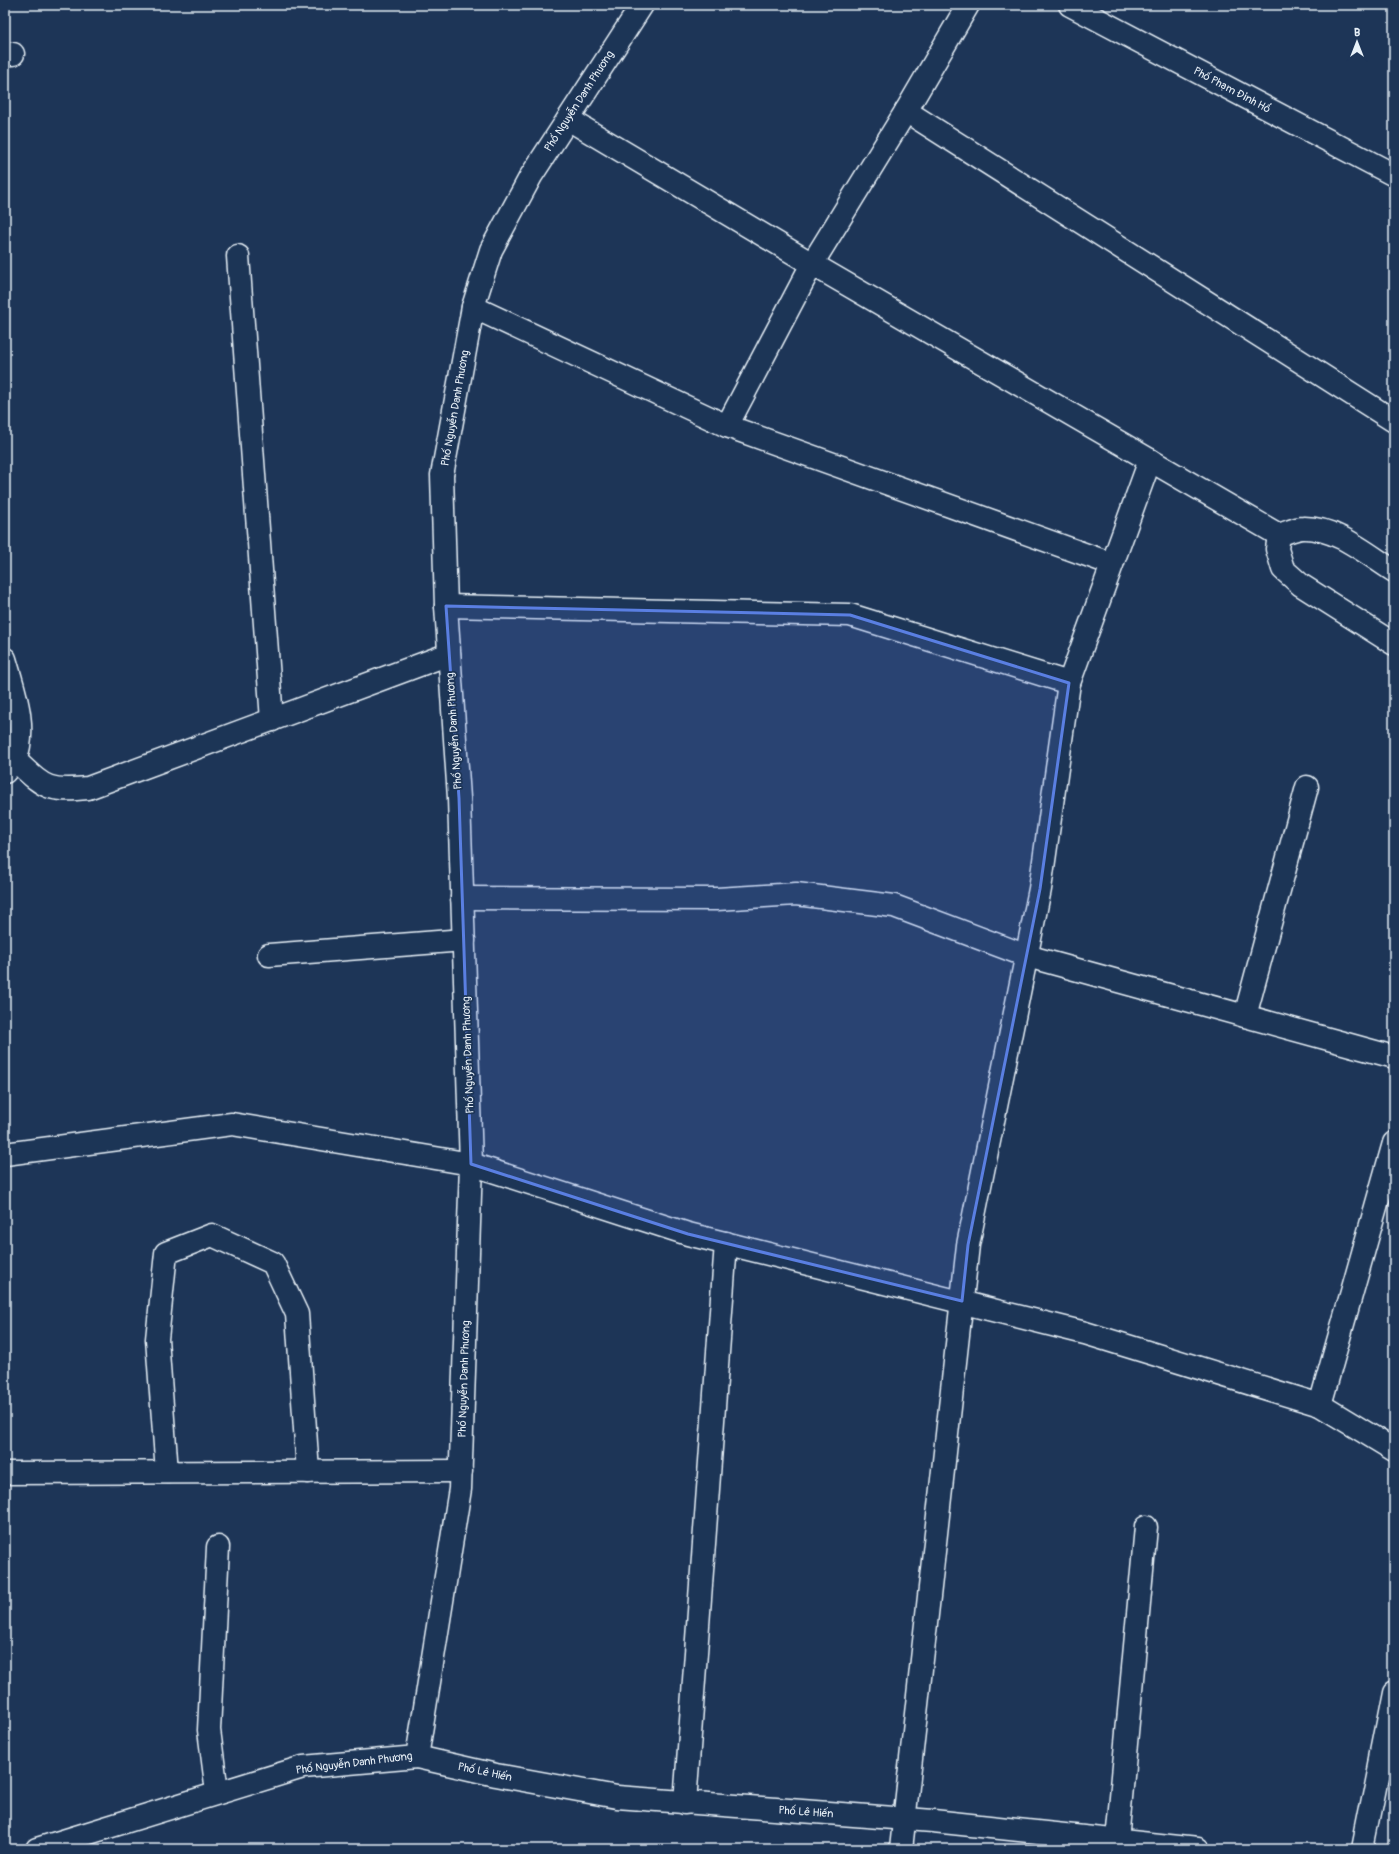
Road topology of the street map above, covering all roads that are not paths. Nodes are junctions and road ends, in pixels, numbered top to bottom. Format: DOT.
graph roads {
  1 [pos="642,5"];
  2 [pos="968,5"];
  3 [pos="1070,5"];
  4 [pos="906,111"];
  5 [pos="568,119"];
  6 [pos="1394,175"];
  7 [pos="238,256"];
  8 [pos="812,264"];
  9 [pos="473,307"];
  10 [pos="1394,421"];
  11 [pos="727,426"];
  12 [pos="1150,460"];
  13 [pos="1279,535"];
  14 [pos="1112,564"];
  15 [pos="1394,571"];
  16 [pos="446,606"];
  17 [pos="1394,644"];
  18 [pos="449,654"];
  19 [pos="5,659"];
  20 [pos="1069,683"];
  21 [pos="272,720"];
  22 [pos="10,766"];
  23 [pos="1307,788"];
  24 [pos="462,898"];
  25 [pos="464,940"];
  26 [pos="269,955"];
  27 [pos="1027,956"];
  28 [pos="1245,1016"];
  29 [pos="1394,1057"];
  30 [pos="1394,1144"];
  31 [pos="5,1154"];
  32 [pos="471,1164"];
  33 [pos="726,1243"];
  34 [pos="962,1301"];
  35 [pos="1320,1405"];
  36 [pos="1394,1450"];
  37 [pos="461,1471"];
  38 [pos="167,1472"];
  39 [pos="308,1472"];
  40 [pos="5,1473"];
  41 [pos="1146,1528"];
  42 [pos="218,1546"];
  43 [pos="1394,1693"];
  44 [pos="417,1757"];
  45 [pos="217,1792"];
  46 [pos="685,1803"];
  47 [pos="904,1819"];
  48 [pos="1118,1841"];
  49 [pos="37,1849"];
  50 [pos="901,1849"];
  51 [pos="1198,1849"];
  52 [pos="1363,1849"];
  1 -- 5 [label="street, Phố Nguyễn Danh Phương"];
  2 -- 4 [label="street"];
  3 -- 6 [label="street, Phố Phạm Đỉnh Hổ"];
  4 -- 8 [label="street"];
  4 -- 10 [label="street"];
  5 -- 8 [label="street"];
  5 -- 9 [label="street, Phố Nguyễn Danh Phương"];
  7 -- 21 [label="street"];
  8 -- 11 [label="street"];
  8 -- 12 [label="street"];
  9 -- 11 [label="street"];
  9 -- 16 [label="street, Phố Nguyễn Danh Phương"];
  11 -- 14 [label="street"];
  12 -- 13 [label="street"];
  12 -- 14 [label="street"];
  13 -- 15 [label="street"];
  13 -- 17 [label="street"];
  14 -- 20 [label="street"];
  16 -- 18 [label="street, Phố Nguyễn Danh Phương"];
  16 -- 20 [label="street"];
  18 -- 21 [label="street"];
  18 -- 24 [label="street, Phố Nguyễn Danh Phương"];
  19 -- 22 [label="street"];
  20 -- 27 [label="street"];
  21 -- 22 [label="street"];
  23 -- 28 [label="street"];
  24 -- 25 [label="street, Phố Nguyễn Danh Phương"];
  24 -- 27 [label="street"];
  25 -- 26 [label="street"];
  25 -- 32 [label="street, Phố Nguyễn Danh Phương"];
  27 -- 28 [label="street"];
  27 -- 34 [label="street"];
  28 -- 29 [label="street"];
  30 -- 35 [label="street"];
  31 -- 32 [label="street"];
  32 -- 33 [label="street"];
  32 -- 37 [label="street, Phố Nguyễn Danh Phương"];
  33 -- 34 [label="street"];
  33 -- 46 [label="street"];
  34 -- 35 [label="street"];
  34 -- 47 [label="street"];
  35 -- 36 [label="street"];
  37 -- 39 [label="street"];
  37 -- 44 [label="street, Phố Nguyễn Danh Phương"];
  38 -- 39 [label="street"];
  38 -- 39 [label="street"];
  38 -- 40 [label="street"];
  41 -- 48 [label="street"];
  42 -- 45 [label="street"];
  43 -- 52 [label="street"];
  44 -- 45 [label="street, Phố Nguyễn Danh Phương"];
  44 -- 46 [label="street, Phố Lê Hiến"];
  45 -- 49 [label="street, Phố Nguyễn Danh Phương"];
  46 -- 47 [label="street, Phố Lê Hiến"];
  47 -- 48 [label="street, Phố Lê Hiến"];
  47 -- 50 [label="street"];
  48 -- 51 [label="street, Phố Lê Hiến"];
}
